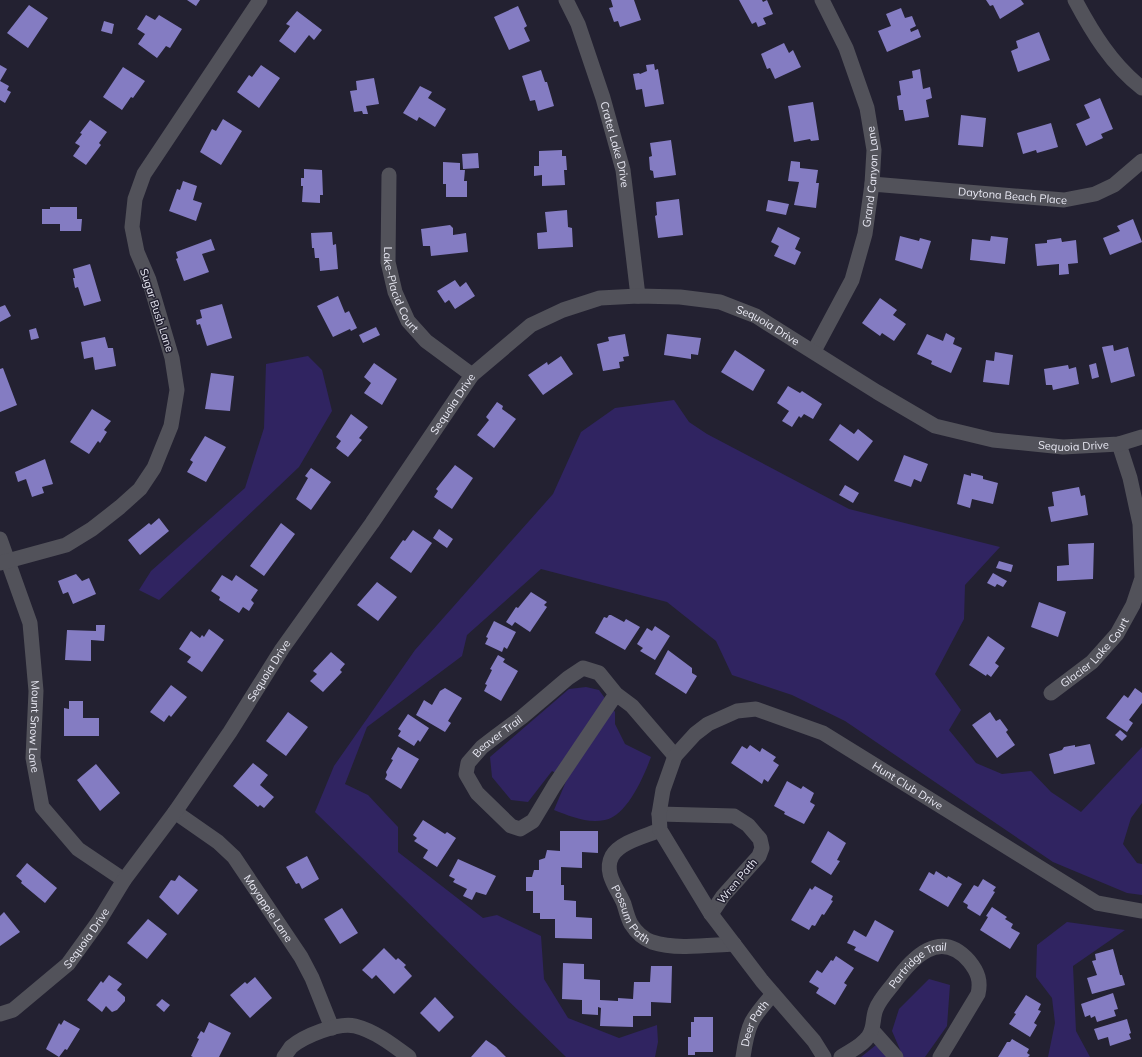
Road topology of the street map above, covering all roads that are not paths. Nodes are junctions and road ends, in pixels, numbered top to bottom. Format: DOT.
graph roads {
  1 [pos="260,0"];
  2 [pos="566,0"];
  3 [pos="822,0"];
  4 [pos="1075,0"];
  5 [pos="1142,88"];
  6 [pos="1142,161"];
  7 [pos="389,175"];
  8 [pos="872,184"];
  9 [pos="638,296"];
  10 [pos="814,351"];
  11 [pos="472,375"];
  12 [pos="1142,437"];
  13 [pos="1119,444"];
  14 [pos="0,539"];
  15 [pos="4,562"];
  16 [pos="1051,693"];
  17 [pos="616,694"];
  18 [pos="675,756"];
  19 [pos="175,812"];
  20 [pos="659,814"];
  21 [pos="660,830"];
  22 [pos="124,880"];
  23 [pos="1142,911"];
  24 [pos="710,914"];
  25 [pos="734,944"];
  26 [pos="774,994"];
  27 [pos="0,1014"];
  28 [pos="332,1028"];
  29 [pos="872,1030"];
  30 [pos="284,1057"];
  31 [pos="409,1057"];
  32 [pos="743,1057"];
  33 [pos="824,1057"];
  34 [pos="841,1057"];
  35 [pos="896,1057"];
  36 [pos="940,1057"];
  1 -- 15 [label="street, Sugar Bush Lane"];
  2 -- 9 [label="street, Crater Lake Drive"];
  3 -- 8 [label="street, Grand Canyon Lane"];
  4 -- 5 [label="street"];
  6 -- 8 [label="street, Daytona Beach Place"];
  7 -- 11 [label="street, Lake-Placid Court"];
  8 -- 10 [label="street, Grand Canyon Lane"];
  9 -- 10 [label="street, Sequoia Drive"];
  9 -- 11 [label="street, Sequoia Drive"];
  10 -- 13 [label="street, Sequoia Drive"];
  11 -- 19 [label="street, Sequoia Drive"];
  12 -- 13 [label="street, Sequoia Drive"];
  13 -- 16 [label="street, Glacier Lake Court"];
  14 -- 15 [label="street, Mount Snow Lane"];
  15 -- 22 [label="street, Mount Snow Lane"];
  17 -- 17 [label="street, Beaver Trail"];
  17 -- 18 [label="street"];
  18 -- 20 [label="street, Hunt Club Drive"];
  18 -- 23 [label="street, Hunt Club Drive"];
  19 -- 22 [label="street, Sequoia Drive"];
  19 -- 28 [label="street, Mayapple Lane"];
  20 -- 21 [label="street, Hunt Club Drive"];
  20 -- 24 [label="street, Wren Path"];
  21 -- 24 [label="street, Hunt Club Drive"];
  21 -- 25 [label="street, Possum Path"];
  22 -- 27 [label="street, Sequoia Drive"];
  24 -- 25 [label="street, Hunt Club Drive"];
  25 -- 26 [label="street, Hunt Club Drive"];
  26 -- 32 [label="street, Deer Path"];
  26 -- 33 [label="street, Hunt Club Drive"];
  28 -- 30 [label="street"];
  28 -- 31 [label="street"];
  29 -- 34 [label="street"];
  29 -- 35 [label="street"];
  29 -- 36 [label="street, Partridge Trail"];
}
